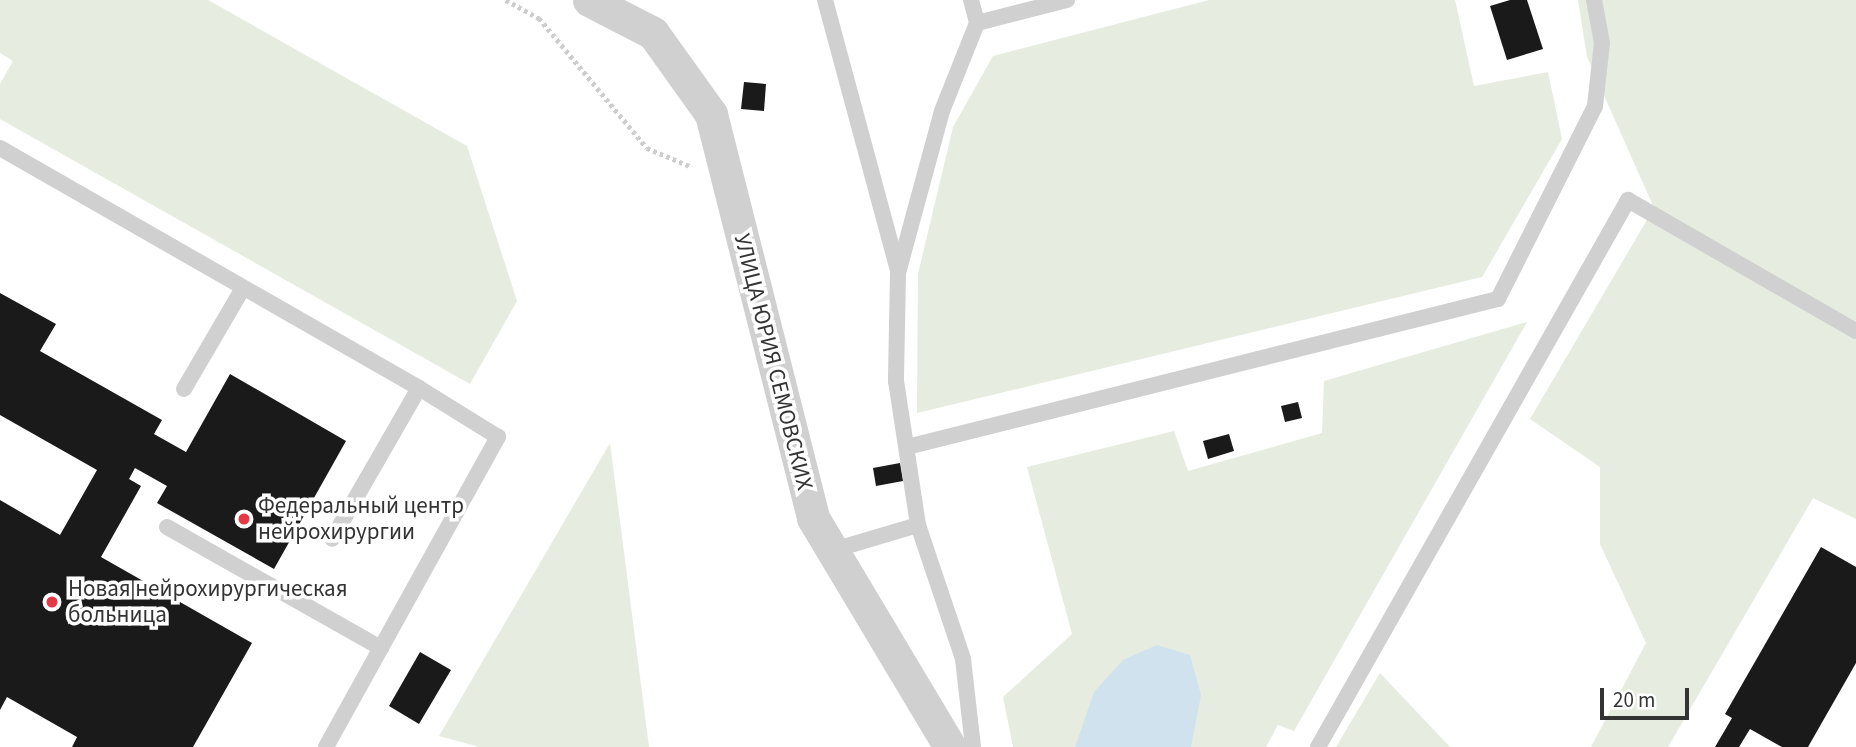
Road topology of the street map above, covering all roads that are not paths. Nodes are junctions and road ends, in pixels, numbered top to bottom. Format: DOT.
graph roads {
  1 [pos="589,0"];
  2 [pos="825,0"];
  3 [pos="971,0"];
  4 [pos="1067,0"];
  5 [pos="1594,0"];
  6 [pos="977,23"];
  7 [pos="0,148"];
  8 [pos="898,273"];
  9 [pos="243,288"];
  10 [pos="1856,331"];
  11 [pos="419,388"];
  12 [pos="184,389"];
  13 [pos="907,447"];
  14 [pos="918,525"];
  15 [pos="167,527"];
  16 [pos="332,540"];
  17 [pos="830,551"];
  18 [pos="382,648"];
  19 [pos="327,747"];
  20 [pos="950,747"];
  21 [pos="973,747"];
  22 [pos="1318,747"];
  1 -- 17 [label="street, УЛИЦА ЮРИЯ СЕМОВСКИХ"];
  2 -- 8 [label="lane"];
  3 -- 6 [label="lane"];
  4 -- 6 [label="lane"];
  5 -- 13 [label="lane"];
  6 -- 8 [label="lane"];
  7 -- 9 [label="lane"];
  8 -- 13 [label="lane"];
  9 -- 11 [label="lane"];
  9 -- 12 [label="lane"];
  10 -- 22 [label="lane"];
  11 -- 16 [label="lane"];
  11 -- 18 [label="lane"];
  13 -- 14 [label="lane"];
  14 -- 17 [label="lane"];
  14 -- 21 [label="lane"];
  15 -- 18 [label="lane"];
  17 -- 20 [label="street, УЛИЦА ЮРИЯ СЕМОВСКИХ"];
  18 -- 19 [label="lane"];
}
